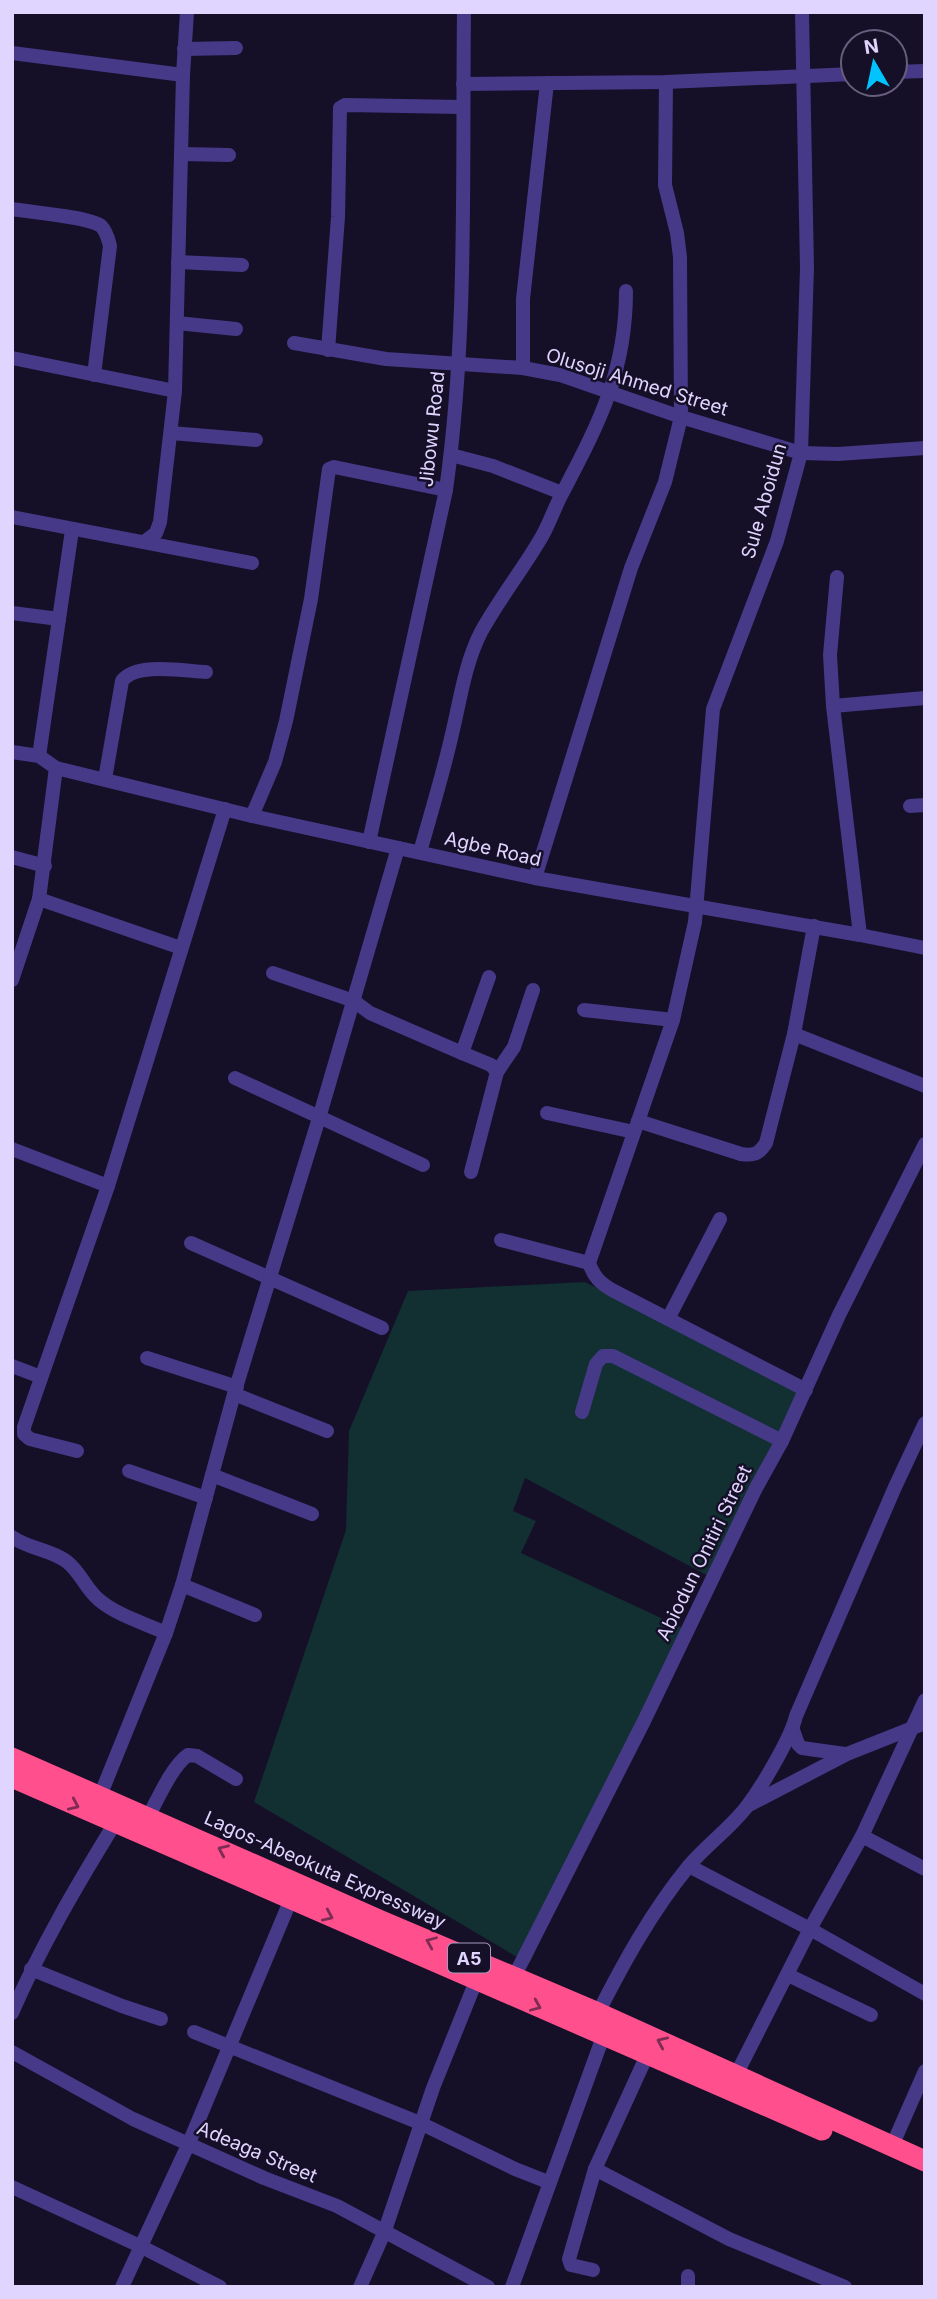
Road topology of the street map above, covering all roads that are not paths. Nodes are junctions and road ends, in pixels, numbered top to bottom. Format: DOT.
graph roads {
  1 [pos="187,12"];
  2 [pos="464,12"];
  3 [pos="802,12"];
  4 [pos="236,48"];
  5 [pos="184,49"];
  6 [pos="12,53"];
  7 [pos="183,75"];
  8 [pos="839,75"];
  9 [pos="803,76"];
  10 [pos="666,82"];
  11 [pos="547,83"];
  12 [pos="463,84"];
  13 [pos="462,107"];
  14 [pos="181,154"];
  15 [pos="229,155"];
  16 [pos="12,209"];
  17 [pos="178,262"];
  18 [pos="242,265"];
  19 [pos="626,290"];
  20 [pos="177,323"];
  21 [pos="236,329"];
  22 [pos="293,343"];
  23 [pos="328,350"];
  24 [pos="12,358"];
  25 [pos="458,364"];
  26 [pos="523,368"];
  27 [pos="94,375"];
  28 [pos="175,391"];
  29 [pos="610,391"];
  30 [pos="681,417"];
  31 [pos="171,433"];
  32 [pos="256,440"];
  33 [pos="925,448"];
  34 [pos="801,453"];
  35 [pos="451,455"];
  36 [pos="446,489"];
  37 [pos="562,492"];
  38 [pos="12,517"];
  39 [pos="72,530"];
  40 [pos="144,542"];
  41 [pos="252,564"];
  42 [pos="837,577"];
  43 [pos="12,613"];
  44 [pos="59,619"];
  45 [pos="206,672"];
  46 [pos="925,698"];
  47 [pos="833,706"];
  48 [pos="12,752"];
  49 [pos="38,756"];
  50 [pos="56,768"];
  51 [pos="105,779"];
  52 [pos="225,809"];
  53 [pos="252,816"];
  54 [pos="369,842"];
  55 [pos="398,848"];
  56 [pos="420,852"];
  57 [pos="12,857"];
  58 [pos="45,866"];
  59 [pos="535,878"];
  60 [pos="39,899"];
  61 [pos="697,907"];
  62 [pos="814,926"];
  63 [pos="860,935"];
  64 [pos="181,948"];
  65 [pos="925,948"];
  66 [pos="272,973"];
  67 [pos="489,978"];
  68 [pos="12,980"];
  69 [pos="533,990"];
  70 [pos="354,1001"];
  71 [pos="584,1010"];
  72 [pos="673,1020"];
  73 [pos="793,1034"];
  74 [pos="462,1053"];
  75 [pos="497,1072"];
  76 [pos="235,1078"];
  77 [pos="925,1086"];
  78 [pos="547,1113"];
  79 [pos="319,1118"];
  80 [pos="636,1126"];
  81 [pos="925,1144"];
  82 [pos="12,1149"];
  83 [pos="423,1165"];
  84 [pos="471,1172"];
  85 [pos="108,1186"];
  86 [pos="720,1219"];
  87 [pos="501,1240"];
  88 [pos="191,1244"];
  89 [pos="589,1263"];
  90 [pos="269,1280"];
  91 [pos="668,1319"];
  92 [pos="382,1328"];
  93 [pos="147,1358"];
  94 [pos="12,1366"];
  95 [pos="41,1377"];
  96 [pos="235,1390"];
  97 [pos="806,1390"];
  98 [pos="582,1412"];
  99 [pos="925,1423"];
  100 [pos="327,1431"];
  101 [pos="782,1441"];
  102 [pos="77,1451"];
  103 [pos="129,1471"];
  104 [pos="212,1475"];
  105 [pos="206,1498"];
  106 [pos="312,1514"];
  107 [pos="12,1536"];
  108 [pos="183,1585"];
  109 [pos="255,1615"];
  110 [pos="166,1633"];
  111 [pos="925,1700"];
  112 [pos="918,1726"];
  113 [pos="793,1730"];
  114 [pos="847,1754"];
  115 [pos="12,1758"];
  116 [pos="12,1777"];
  117 [pos="236,1779"];
  118 [pos="100,1796"];
  119 [pos="748,1805"];
  120 [pos="148,1817"];
  121 [pos="115,1823"];
  122 [pos="862,1836"];
  123 [pos="689,1866"];
  124 [pos="925,1869"];
  125 [pos="291,1899"];
  126 [pos="810,1929"];
  127 [pos="31,1969"];
  128 [pos="788,1975"];
  129 [pos="514,1977"];
  130 [pos="476,1981"];
  131 [pos="925,1994"];
  132 [pos="12,2013"];
  133 [pos="598,2013"];
  134 [pos="871,2015"];
  135 [pos="161,2019"];
  136 [pos="194,2032"];
  137 [pos="604,2034"];
  138 [pos="229,2048"];
  139 [pos="12,2052"];
  140 [pos="648,2053"];
  141 [pos="925,2071"];
  142 [pos="736,2075"];
  143 [pos="420,2123"];
  144 [pos="188,2143"];
  145 [pos="892,2146"];
  146 [pos="925,2161"];
  147 [pos="595,2169"];
  148 [pos="925,2176"];
  149 [pos="548,2182"];
  150 [pos="12,2187"];
  151 [pos="384,2233"];
  152 [pos="140,2246"];
  153 [pos="593,2270"];
  154 [pos="122,2287"];
  155 [pos="220,2287"];
  156 [pos="360,2287"];
  157 [pos="488,2287"];
  158 [pos="512,2287"];
  159 [pos="845,2287"];
  1 -- 5 [label="street"];
  2 -- 12 [label="street, Jibowu Road"];
  3 -- 9 [label="street, Sule Aboidun"];
  4 -- 5 [label="street"];
  5 -- 7 [label="street"];
  6 -- 7 [label="street"];
  7 -- 14 [label="street"];
  8 -- 9 [label="street"];
  9 -- 10 [label="street"];
  9 -- 34 [label="street, Sule Aboidun"];
  10 -- 11 [label="street"];
  10 -- 30 [label="street"];
  11 -- 12 [label="street"];
  11 -- 26 [label="street"];
  12 -- 13 [label="street, Jibowu Road"];
  13 -- 23 [label="street"];
  13 -- 25 [label="street, Jibowu Road"];
  14 -- 15 [label="street"];
  14 -- 17 [label="street"];
  16 -- 27 [label="street"];
  17 -- 18 [label="street"];
  17 -- 20 [label="street"];
  19 -- 29 [label="street"];
  20 -- 21 [label="street"];
  20 -- 28 [label="street"];
  22 -- 23 [label="street, Olusoji Ahmed Street"];
  23 -- 25 [label="street, Olusoji Ahmed Street"];
  24 -- 27 [label="street"];
  25 -- 26 [label="street, Olusoji Ahmed Street"];
  25 -- 35 [label="street, Jibowu Road"];
  26 -- 29 [label="street, Olusoji Ahmed Street"];
  27 -- 28 [label="street"];
  28 -- 31 [label="street"];
  29 -- 30 [label="street, Olusoji Ahmed Street"];
  29 -- 37 [label="street"];
  30 -- 34 [label="street, Olusoji Ahmed Street"];
  30 -- 59 [label="street"];
  31 -- 32 [label="street"];
  31 -- 40 [label="street"];
  33 -- 34 [label="street, Olusoji Ahmed Street"];
  34 -- 61 [label="street, Sule Aboidun"];
  35 -- 36 [label="street, Jibowu Road"];
  35 -- 37 [label="street"];
  36 -- 53 [label="street"];
  36 -- 54 [label="street, Jibowu Road"];
  37 -- 56 [label="street"];
  38 -- 39 [label="street"];
  39 -- 40 [label="street"];
  39 -- 44 [label="street"];
  40 -- 41 [label="street"];
  42 -- 47 [label="street"];
  43 -- 44 [label="street"];
  44 -- 49 [label="street"];
  45 -- 51 [label="street"];
  46 -- 47 [label="street"];
  47 -- 63 [label="street"];
  48 -- 49 [label="street"];
  49 -- 50 [label="street"];
  50 -- 51 [label="street, Agbe Road"];
  50 -- 58 [label="street"];
  51 -- 52 [label="street, Agbe Road"];
  52 -- 53 [label="street, Agbe Road"];
  52 -- 64 [label="street"];
  53 -- 54 [label="street, Agbe Road"];
  54 -- 55 [label="street, Agbe Road"];
  55 -- 56 [label="street, Agbe Road"];
  55 -- 70 [label="street"];
  56 -- 59 [label="street, Agbe Road"];
  57 -- 58 [label="street"];
  58 -- 60 [label="street"];
  59 -- 61 [label="street, Agbe Road"];
  60 -- 64 [label="street"];
  60 -- 68 [label="street"];
  61 -- 62 [label="street, Agbe Road"];
  61 -- 72 [label="street, Sule Aboidun"];
  62 -- 63 [label="street, Agbe Road"];
  62 -- 73 [label="street"];
  63 -- 65 [label="street, Agbe Road"];
  64 -- 85 [label="street"];
  66 -- 70 [label="street"];
  67 -- 74 [label="street"];
  69 -- 75 [label="street"];
  70 -- 74 [label="street"];
  70 -- 79 [label="street"];
  71 -- 72 [label="street"];
  72 -- 80 [label="street, Sule Aboidun"];
  73 -- 77 [label="street"];
  73 -- 80 [label="street"];
  74 -- 75 [label="street"];
  75 -- 84 [label="street"];
  76 -- 79 [label="street"];
  78 -- 80 [label="street"];
  79 -- 83 [label="street"];
  79 -- 90 [label="street"];
  80 -- 89 [label="street, Sule Aboidun"];
  81 -- 97 [label="street, Abiodun Onitiri Street"];
  82 -- 85 [label="street"];
  85 -- 95 [label="street"];
  86 -- 91 [label="street"];
  87 -- 89 [label="street"];
  88 -- 90 [label="street"];
  89 -- 91 [label="street"];
  90 -- 92 [label="street"];
  90 -- 96 [label="street"];
  91 -- 97 [label="street"];
  93 -- 96 [label="street"];
  94 -- 95 [label="street"];
  95 -- 102 [label="street"];
  96 -- 100 [label="street"];
  96 -- 104 [label="street"];
  97 -- 101 [label="street, Abiodun Onitiri Street"];
  98 -- 101 [label="street"];
  99 -- 113 [label="street"];
  101 -- 129 [label="street, Abiodun Onitiri Street"];
  103 -- 105 [label="street"];
  104 -- 105 [label="street"];
  104 -- 106 [label="street"];
  105 -- 108 [label="street"];
  107 -- 110 [label="street"];
  108 -- 109 [label="street"];
  108 -- 110 [label="street"];
  110 -- 118 [label="street"];
  111 -- 112 [label="street"];
  112 -- 114 [label="street"];
  112 -- 122 [label="street"];
  113 -- 114 [label="street"];
  113 -- 119 [label="street"];
  114 -- 119 [label="street"];
  115 -- 118 [label="highway, Lagos-Abeokuta Expressway / A5"];
  116 -- 121 [label="highway, Lagos-Abeokuta Expressway / A5, one-way"];
  117 -- 120 [label="street"];
  118 -- 120 [label="highway, Lagos-Abeokuta Expressway / A5"];
  119 -- 123 [label="street"];
  129 -- 120 [label="highway, Lagos-Abeokuta Expressway / A5, one-way"];
  121 -- 125 [label="highway, Lagos-Abeokuta Expressway / A5"];
  121 -- 127 [label="street"];
  122 -- 124 [label="street"];
  122 -- 126 [label="street"];
  123 -- 126 [label="street"];
  123 -- 133 [label="street"];
  125 -- 130 [label="highway, Lagos-Abeokuta Expressway / A5, one-way"];
  125 -- 138 [label="street"];
  126 -- 128 [label="street"];
  126 -- 131 [label="street"];
  127 -- 132 [label="street"];
  127 -- 135 [label="street"];
  128 -- 134 [label="street"];
  128 -- 142 [label="street"];
  129 -- 133 [label="highway, Lagos-Abeokuta Expressway / A5"];
  130 -- 137 [label="highway, Lagos-Abeokuta Expressway / A5, one-way"];
  130 -- 143 [label="street"];
  142 -- 133 [label="highway, Lagos-Abeokuta Expressway / A5, one-way"];
  136 -- 138 [label="street"];
  137 -- 140 [label="highway, Lagos-Abeokuta Expressway / A5"];
  137 -- 149 [label="street"];
  138 -- 143 [label="street"];
  138 -- 144 [label="street"];
  139 -- 144 [label="street, Adeaga Street"];
  140 -- 147 [label="street"];
  140 -- 148 [label="highway, Lagos-Abeokuta Expressway / A5"];
  141 -- 145 [label="street"];
  142 -- 145 [label="highway, Lagos-Abeokuta Expressway / A5"];
  143 -- 149 [label="street"];
  143 -- 151 [label="street"];
  144 -- 151 [label="street, Adeaga Street"];
  144 -- 152 [label="street"];
  145 -- 146 [label="highway, Lagos-Abeokuta Expressway / A5"];
  147 -- 153 [label="street"];
  147 -- 159 [label="street"];
  149 -- 158 [label="street"];
  150 -- 152 [label="street"];
  151 -- 156 [label="street"];
  151 -- 157 [label="street, Adeaga Street"];
  152 -- 154 [label="street"];
  152 -- 155 [label="street"];
}
